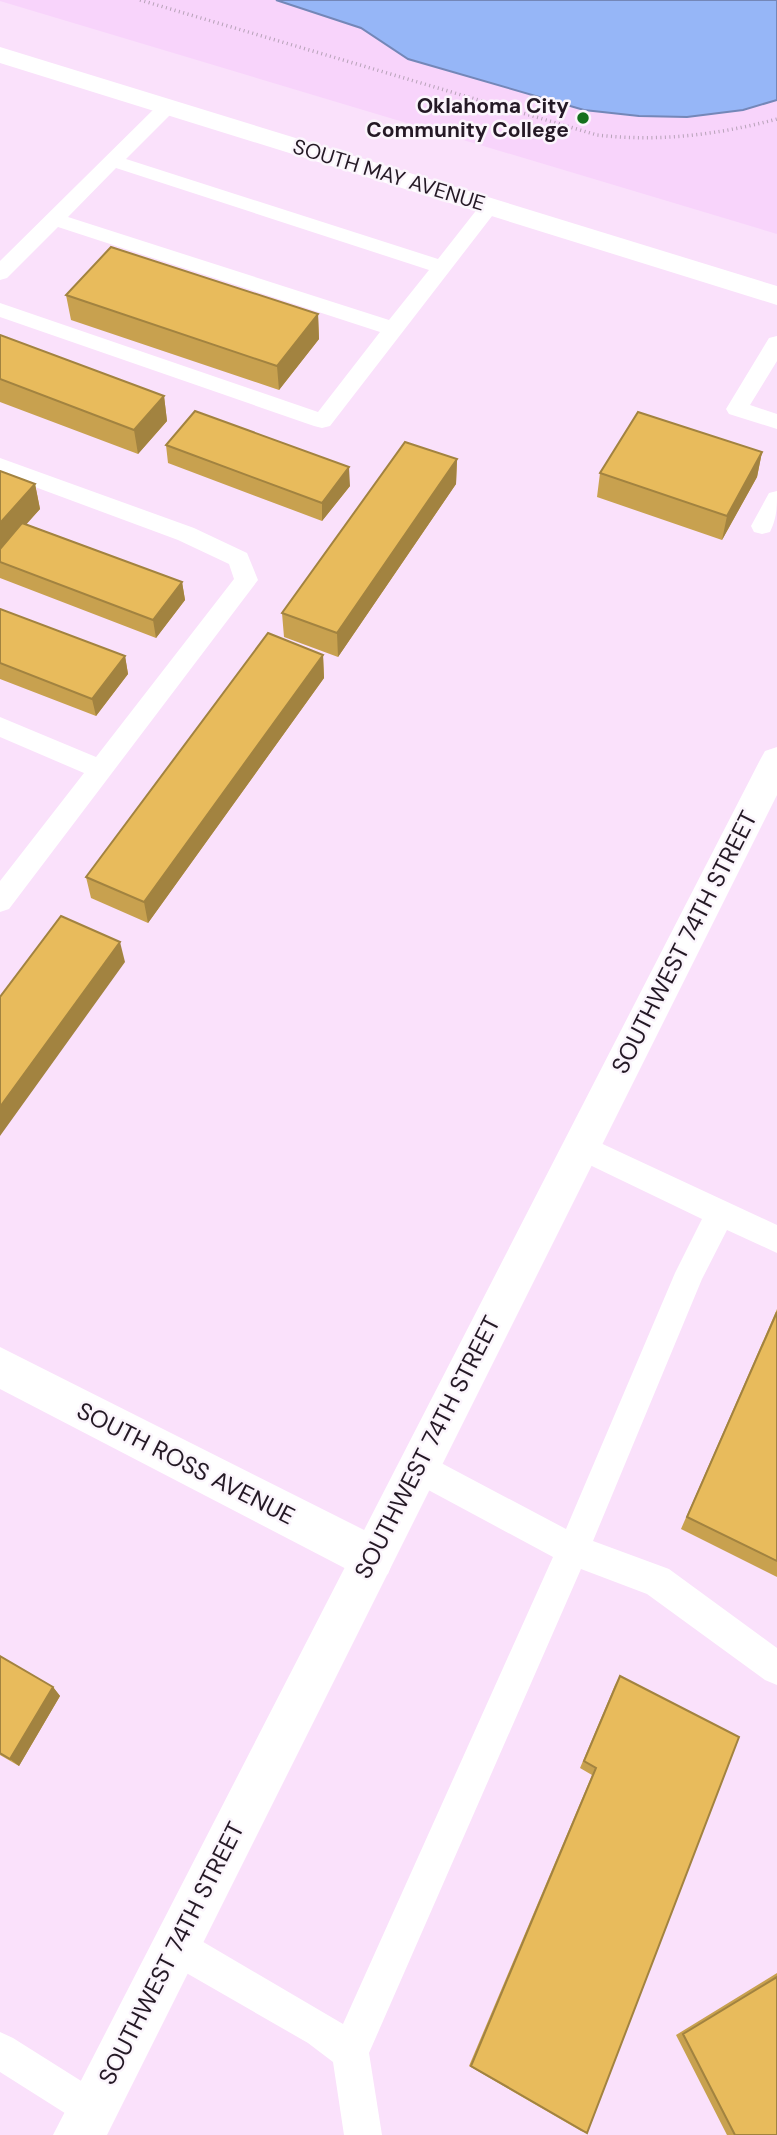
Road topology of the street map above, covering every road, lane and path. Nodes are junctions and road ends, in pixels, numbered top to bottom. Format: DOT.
graph roads {
  1 [pos="140,0"];
  2 [pos="0,55"];
  3 [pos="167,107"];
  4 [pos="777,118"];
  5 [pos="113,161"];
  6 [pos="489,207"];
  7 [pos="54,219"];
  8 [pos="442,267"];
  9 [pos="0,273"];
  10 [pos="777,296"];
  11 [pos="0,310"];
  12 [pos="394,329"];
  13 [pos="777,343"];
  14 [pos="770,368"];
  15 [pos="777,422"];
  16 [pos="0,466"];
  17 [pos="777,499"];
  18 [pos="762,526"];
  19 [pos="0,727"];
  20 [pos="777,760"];
  21 [pos="102,770"];
  22 [pos="0,901"];
  23 [pos="579,1146"];
  24 [pos="720,1213"];
  25 [pos="777,1239"];
  26 [pos="0,1367"];
  27 [pos="417,1467"];
  28 [pos="573,1550"];
  29 [pos="372,1558"];
  30 [pos="777,1668"];
  31 [pos="175,1946"];
  32 [pos="0,2051"];
  33 [pos="350,2052"];
  34 [pos="86,2122"];
  35 [pos="363,2135"];
  1 -- 4 [label="path"];
  2 -- 3 [label="main road, SOUTH MAY AVENUE"];
  3 -- 5 [label="lane"];
  3 -- 6 [label="main road, SOUTH MAY AVENUE"];
  5 -- 7 [label="lane"];
  5 -- 8 [label="lane"];
  6 -- 8 [label="lane"];
  6 -- 10 [label="main road, SOUTH MAY AVENUE"];
  7 -- 9 [label="lane"];
  7 -- 12 [label="lane"];
  8 -- 12 [label="lane"];
  11 -- 12 [label="lane"];
  13 -- 14 [label="lane"];
  14 -- 15 [label="lane"];
  16 -- 21 [label="lane"];
  17 -- 18 [label="lane"];
  19 -- 21 [label="lane"];
  20 -- 23 [label="main road, SOUTHWEST 74TH STREET"];
  21 -- 22 [label="lane"];
  23 -- 24 [label="lane"];
  23 -- 27 [label="main road, SOUTHWEST 74TH STREET"];
  24 -- 25 [label="lane"];
  24 -- 28 [label="lane"];
  26 -- 29 [label="main road, SOUTH ROSS AVENUE"];
  27 -- 28 [label="lane"];
  27 -- 29 [label="main road, SOUTHWEST 74TH STREET"];
  28 -- 30 [label="lane"];
  28 -- 33 [label="lane"];
  29 -- 31 [label="main road, SOUTHWEST 74TH STREET"];
  31 -- 33 [label="lane"];
  31 -- 34 [label="main road, SOUTHWEST 74TH STREET"];
  32 -- 34 [label="lane"];
  33 -- 35 [label="lane"];
}
